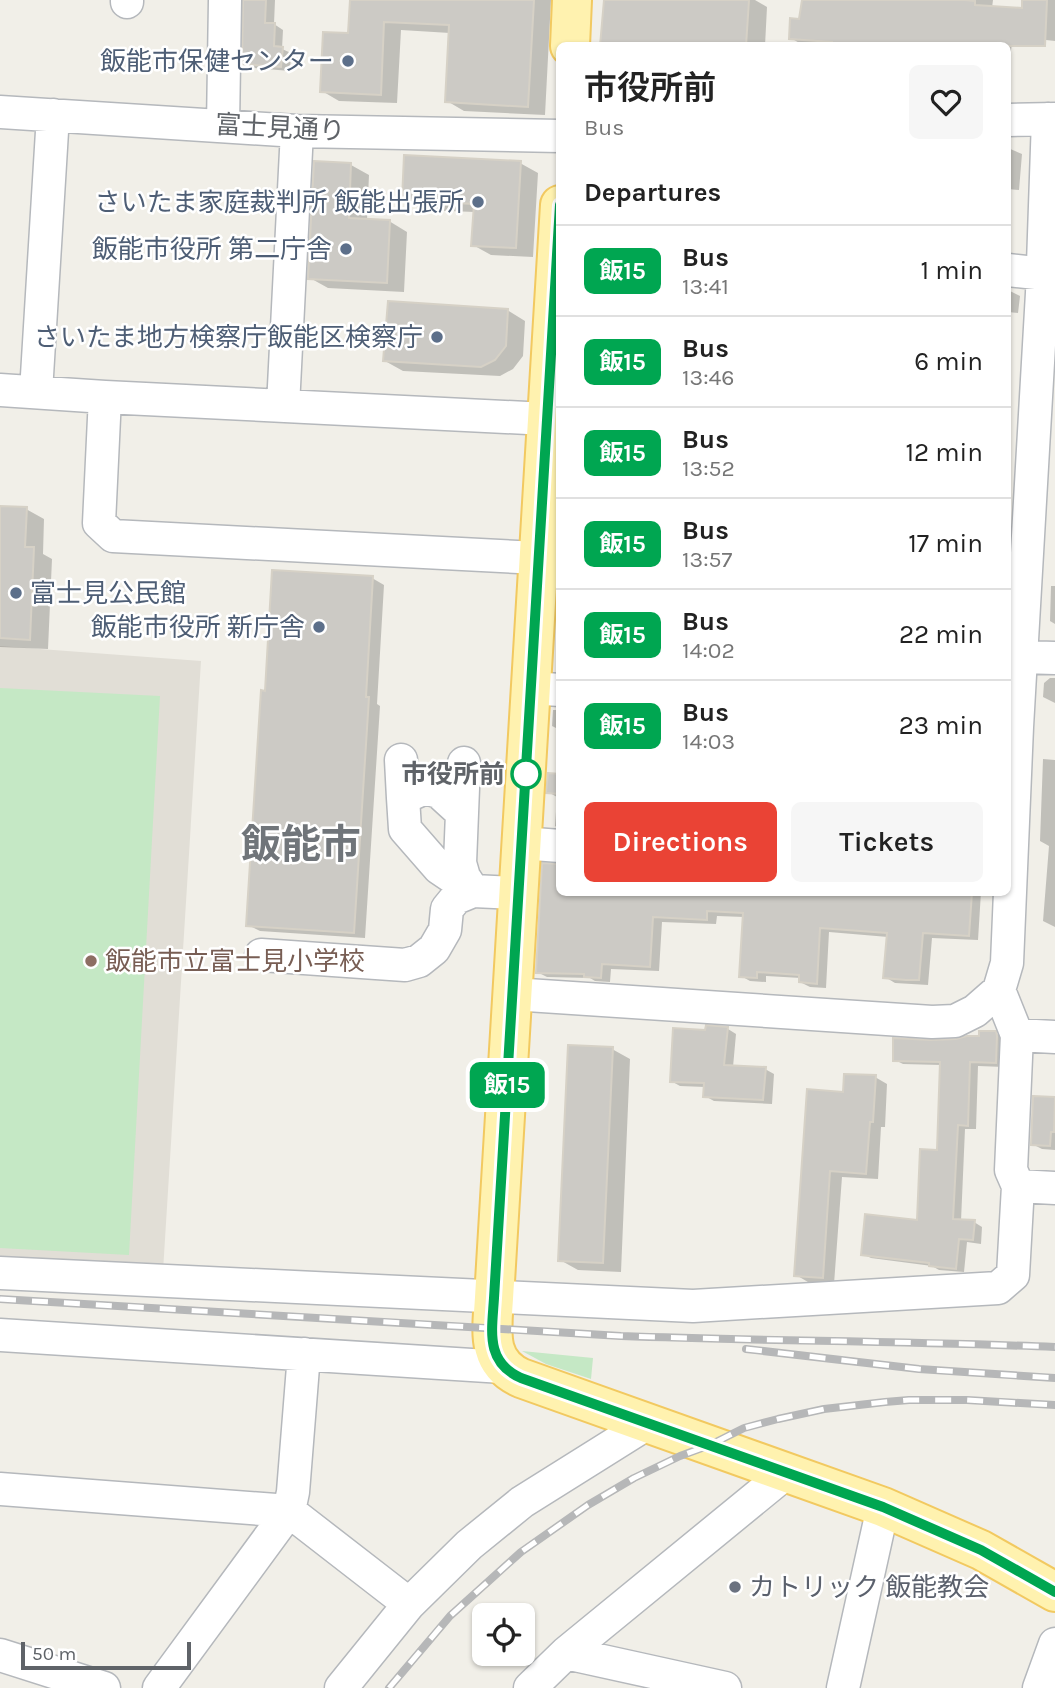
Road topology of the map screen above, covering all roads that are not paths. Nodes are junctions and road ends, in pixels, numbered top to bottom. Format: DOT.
graph roads {
  1 [pos="225,0"];
  2 [pos="572,0"];
  3 [pos="570,42"];
  4 [pos="0,112"];
  5 [pos="53,115"];
  6 [pos="1052,119"];
  7 [pos="1011,120"];
  8 [pos="223,126"];
  9 [pos="297,131"];
  10 [pos="556,136"];
  11 [pos="1011,270"];
  12 [pos="1048,274"];
  13 [pos="556,344"];
  14 [pos="555,376"];
  15 [pos="0,390"];
  16 [pos="36,392"];
  17 [pos="105,397"];
  18 [pos="283,406"];
  19 [pos="547,419"];
  20 [pos="1022,421"];
  21 [pos="546,538"];
  22 [pos="1017,573"];
  23 [pos="1021,657"];
  24 [pos="1055,658"];
  25 [pos="545,689"];
  26 [pos="1012,726"];
  27 [pos="401,760"];
  28 [pos="464,763"];
  29 [pos="1011,777"];
  30 [pos="403,798"];
  31 [pos="462,813"];
  32 [pos="522,843"];
  33 [pos="556,846"];
  34 [pos="473,891"];
  35 [pos="519,893"];
  36 [pos="1009,896"];
  37 [pos="261,955"];
  38 [pos="999,990"];
  39 [pos="512,994"];
  40 [pos="1017,1035"];
  41 [pos="1055,1037"];
  42 [pos="1018,1186"];
  43 [pos="1055,1188"];
  44 [pos="0,1273"];
  45 [pos="494,1298"];
  46 [pos="0,1335"];
  47 [pos="304,1354"];
  48 [pos="503,1367"];
  49 [pos="648,1423"];
  50 [pos="787,1472"];
  51 [pos="0,1489"];
  52 [pos="883,1507"];
  53 [pos="289,1511"];
  54 [pos="1055,1592"];
  55 [pos="409,1604"];
  56 [pos="1055,1644"];
  57 [pos="566,1653"];
  58 [pos="0,1655"];
  59 [pos="104,1688"];
  60 [pos="159,1688"];
  61 [pos="341,1688"];
  62 [pos="530,1688"];
  63 [pos="725,1688"];
  64 [pos="843,1688"];
  65 [pos="1039,1688"];
  1 -- 8 [label="street"];
  2 -- 3 [label="main road"];
  4 -- 5 [label="street, 富士見通り"];
  5 -- 8 [label="street, 富士見通り"];
  5 -- 16 [label="street"];
  6 -- 7 [label="street"];
  6 -- 12 [label="street"];
  8 -- 9 [label="street, 富士見通り"];
  9 -- 10 [label="street, 富士見通り"];
  9 -- 18 [label="street"];
  11 -- 12 [label="street"];
  12 -- 20 [label="street"];
  13 -- 14 [label="main road"];
  14 -- 19 [label="main road"];
  15 -- 16 [label="street"];
  16 -- 17 [label="street"];
  17 -- 18 [label="street"];
  17 -- 21 [label="street"];
  18 -- 19 [label="street"];
  19 -- 21 [label="main road"];
  20 -- 22 [label="street"];
  21 -- 25 [label="main road"];
  22 -- 23 [label="street"];
  23 -- 24 [label="street"];
  23 -- 26 [label="street"];
  25 -- 32 [label="main road"];
  26 -- 29 [label="street"];
  27 -- 30 [label="street"];
  28 -- 31 [label="street"];
  30 -- 31 [label="street"];
  30 -- 34 [label="street"];
  31 -- 34 [label="street"];
  32 -- 33 [label="street"];
  32 -- 35 [label="main road"];
  34 -- 35 [label="street"];
  34 -- 37 [label="street"];
  35 -- 39 [label="main road"];
  36 -- 38 [label="street"];
  38 -- 39 [label="street"];
  38 -- 40 [label="street"];
  39 -- 45 [label="main road"];
  40 -- 41 [label="street"];
  40 -- 42 [label="street"];
  42 -- 43 [label="street"];
  42 -- 45 [label="street"];
  44 -- 45 [label="street"];
  45 -- 48 [label="main road"];
  46 -- 47 [label="street"];
  47 -- 48 [label="street"];
  47 -- 53 [label="street"];
  48 -- 49 [label="main road"];
  49 -- 50 [label="main road"];
  49 -- 55 [label="street"];
  50 -- 52 [label="main road"];
  50 -- 57 [label="street"];
  51 -- 53 [label="street"];
  52 -- 54 [label="main road"];
  52 -- 64 [label="street"];
  53 -- 55 [label="street"];
  53 -- 60 [label="street"];
  55 -- 61 [label="street"];
  56 -- 65 [label="street"];
  57 -- 62 [label="street"];
  57 -- 63 [label="street"];
  58 -- 59 [label="street"];
}
